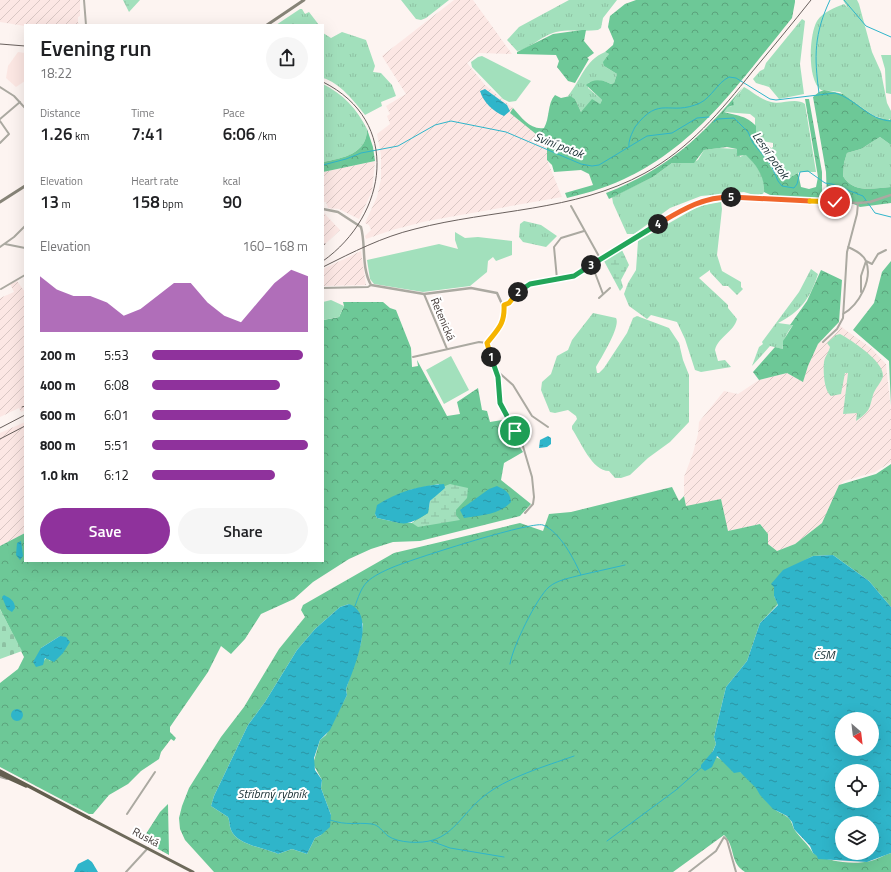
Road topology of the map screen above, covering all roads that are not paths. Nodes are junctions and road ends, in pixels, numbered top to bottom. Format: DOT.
graph roads {
  1 [pos="84,0"];
  2 [pos="304,0"];
  3 [pos="86,24"];
  4 [pos="268,24"];
  5 [pos="0,87"];
  6 [pos="20,102"];
  7 [pos="24,107"];
  8 [pos="0,120"];
  9 [pos="0,143"];
  10 [pos="24,187"];
  11 [pos="891,195"];
  12 [pos="0,202"];
  13 [pos="858,203"];
  14 [pos="571,206"];
  15 [pos="324,209"];
  16 [pos="24,227"];
  17 [pos="584,231"];
  18 [pos="5,244"];
  19 [pos="0,247"];
  20 [pos="848,247"];
  21 [pos="24,248"];
  22 [pos="886,250"];
  23 [pos="601,260"];
  24 [pos="866,262"];
  25 [pos="592,265"];
  26 [pos="24,277"];
  27 [pos="557,279"];
  28 [pos="371,285"];
  29 [pos="324,288"];
  30 [pos="610,288"];
  31 [pos="1,289"];
  32 [pos="861,293"];
  33 [pos="424,294"];
  34 [pos="603,294"];
  35 [pos="599,298"];
  36 [pos="504,305"];
  37 [pos="844,314"];
  38 [pos="823,342"];
  39 [pos="487,343"];
  40 [pos="447,349"];
  41 [pos="413,357"];
  42 [pos="495,369"];
  43 [pos="548,427"];
  44 [pos="525,513"];
  45 [pos="0,771"];
  46 [pos="155,772"];
  47 [pos="0,776"];
  48 [pos="127,814"];
  49 [pos="89,818"];
  50 [pos="148,848"];
  51 [pos="126,872"];
  52 [pos="193,872"];
  53 [pos="689,872"];
  54 [pos="736,872"];
  1 -- 3 [label="street"];
  2 -- 4 [label="main road"];
  5 -- 6 [label="street"];
  6 -- 7 [label="street"];
  6 -- 8 [label="street"];
  8 -- 9 [label="street"];
  10 -- 12 [label="main road"];
  11 -- 13 [label="street"];
  13 -- 20 [label="street"];
  13 -- 23 [label="street"];
  14 -- 17 [label="street"];
  15 -- 28 [label="street"];
  16 -- 18 [label="street"];
  17 -- 23 [label="street"];
  17 -- 27 [label="street"];
  18 -- 19 [label="street"];
  18 -- 21 [label="street"];
  20 -- 24 [label="street"];
  20 -- 37 [label="street"];
  22 -- 24 [label="street"];
  23 -- 25 [label="street"];
  24 -- 32 [label="street"];
  24 -- 32 [label="street"];
  25 -- 27 [label="street"];
  25 -- 34 [label="street"];
  26 -- 31 [label="street"];
  27 -- 36 [label="street"];
  28 -- 29 [label="street"];
  28 -- 33 [label="street, Řetenická"];
  30 -- 34 [label="street"];
  32 -- 37 [label="street"];
  33 -- 36 [label="street, Řetenická"];
  33 -- 40 [label="street, Řetenická"];
  34 -- 35 [label="street"];
  36 -- 39 [label="street"];
  37 -- 38 [label="street"];
  39 -- 40 [label="street"];
  39 -- 42 [label="street"];
  40 -- 41 [label="street"];
  42 -- 43 [label="street"];
  42 -- 44 [label="street"];
  45 -- 49 [label="highway"];
  46 -- 48 [label="street"];
  47 -- 49 [label="highway"];
  49 -- 50 [label="main road, Ruská"];
  50 -- 51 [label="street"];
  50 -- 52 [label="main road, Ruská"];
  53 -- 54 [label="street"];
}
